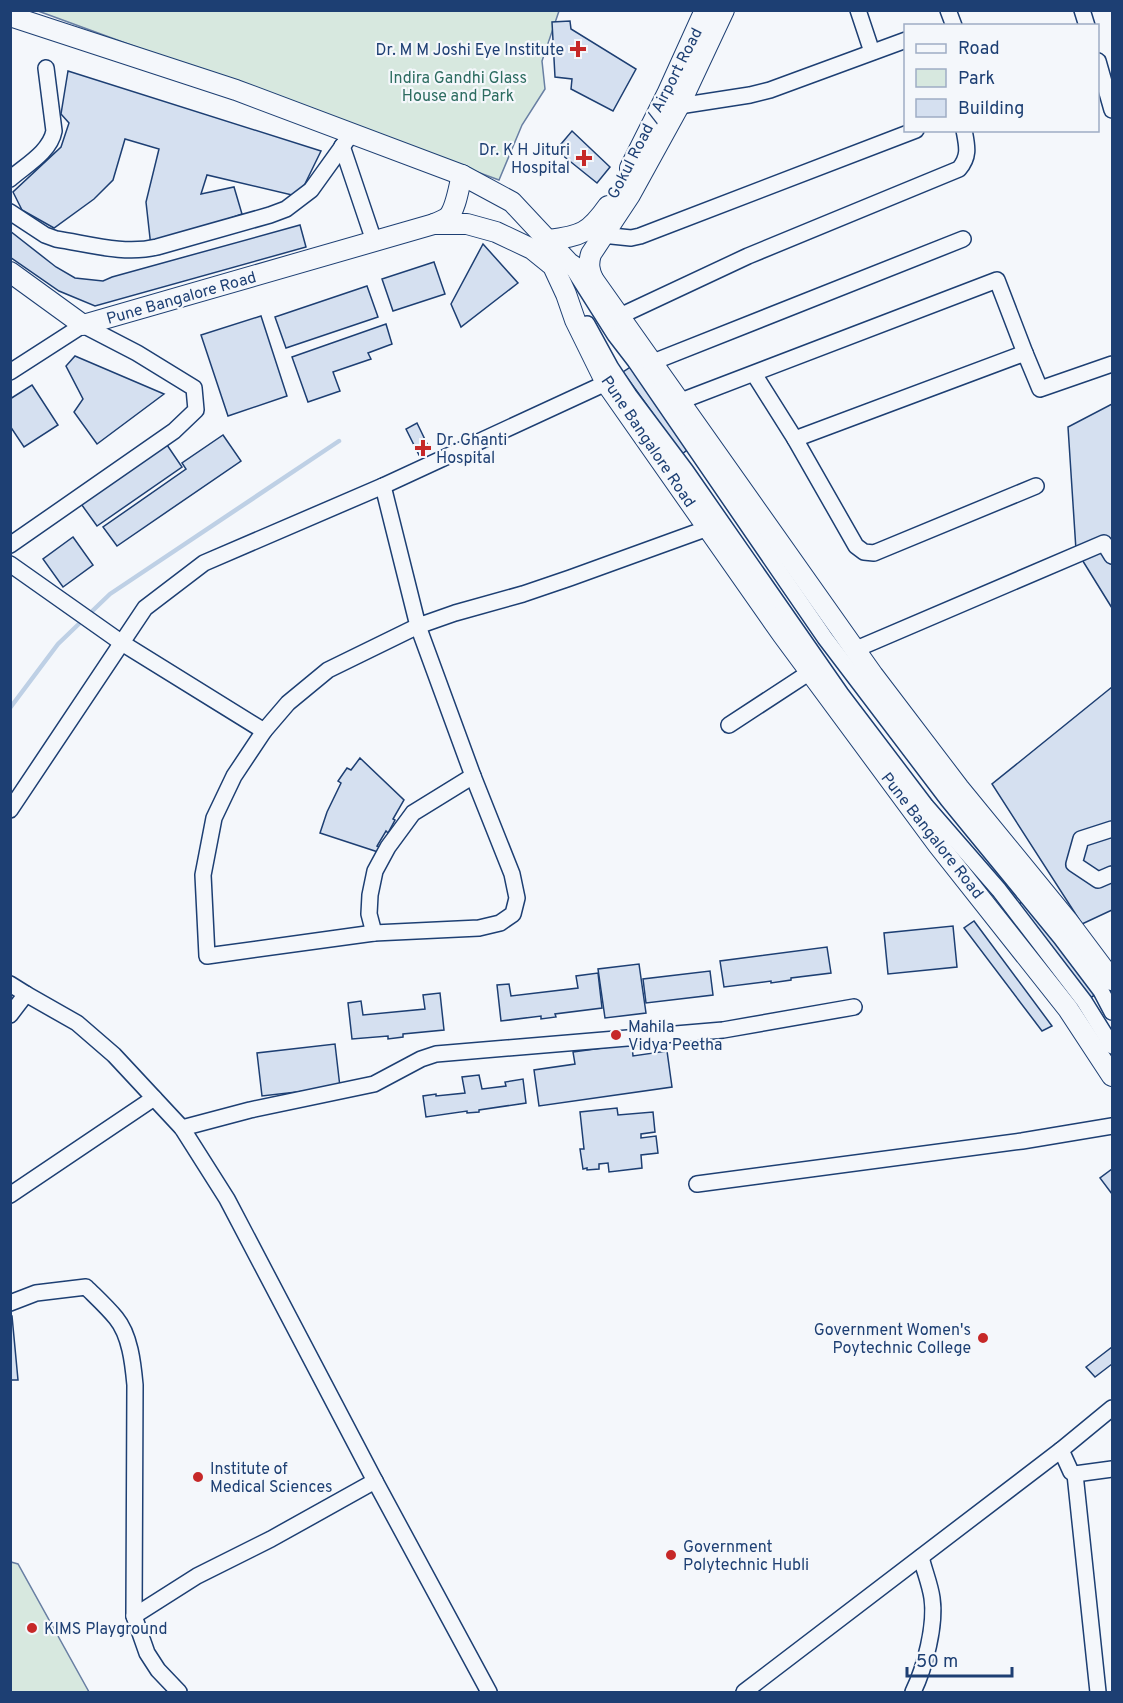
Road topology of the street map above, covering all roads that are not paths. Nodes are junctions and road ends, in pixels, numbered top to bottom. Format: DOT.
graph roads {
  1 [pos="705,10"];
  2 [pos="724,10"];
  3 [pos="858,10"];
  4 [pos="10,16"];
  5 [pos="904,41"];
  6 [pos="872,52"];
  7 [pos="1099,64"];
  8 [pos="46,68"];
  9 [pos="679,106"];
  10 [pos="1113,110"];
  11 [pos="911,132"];
  12 [pos="964,132"];
  13 [pos="347,140"];
  14 [pos="462,175"];
  15 [pos="10,179"];
  16 [pos="10,212"];
  17 [pos="605,223"];
  18 [pos="434,224"];
  19 [pos="963,239"];
  20 [pos="549,240"];
  21 [pos="374,241"];
  22 [pos="561,264"];
  23 [pos="10,273"];
  24 [pos="593,279"];
  25 [pos="620,316"];
  26 [pos="83,325"];
  27 [pos="1025,353"];
  28 [pos="653,362"];
  29 [pos="1113,364"];
  30 [pos="10,372"];
  31 [pos="754,374"];
  32 [pos="606,382"];
  33 [pos="681,401"];
  34 [pos="795,439"];
  35 [pos="383,486"];
  36 [pos="1036,486"];
  37 [pos="708,528"];
  38 [pos="10,545"];
  39 [pos="1113,556"];
  40 [pos="10,564"];
  41 [pos="418,626"];
  42 [pos="122,643"];
  43 [pos="855,650"];
  44 [pos="810,672"];
  45 [pos="729,725"];
  46 [pos="264,731"];
  47 [pos="473,776"];
  48 [pos="10,810"];
  49 [pos="1113,829"];
  50 [pos="1113,874"];
  51 [pos="374,933"];
  52 [pos="1113,980"];
  53 [pos="10,984"];
  54 [pos="26,994"];
  55 [pos="854,1007"];
  56 [pos="1113,1012"];
  57 [pos="10,1015"];
  58 [pos="1113,1046"];
  59 [pos="1111,1070"];
  60 [pos="154,1098"];
  61 [pos="1113,1126"];
  62 [pos="182,1128"];
  63 [pos="697,1184"];
  64 [pos="10,1195"];
  65 [pos="10,1303"];
  66 [pos="1113,1408"];
  67 [pos="1060,1450"];
  68 [pos="1113,1469"];
  69 [pos="1075,1474"];
  70 [pos="375,1481"];
  71 [pos="921,1557"];
  72 [pos="134,1616"];
  73 [pos="179,1692"];
  74 [pos="489,1692"];
  75 [pos="744,1692"];
  76 [pos="913,1692"];
  77 [pos="1098,1692"];
  1 -- 17 [label="main road, Gokul Road / Airport Road"];
  2 -- 9 [label="main road, Gokul Road / Airport Road"];
  3 -- 6 [label="street"];
  4 -- 13 [label="main road, Pune Bangalore Road"];
  5 -- 6 [label="street"];
  6 -- 9 [label="street"];
  7 -- 10 [label="street"];
  8 -- 15 [label="street"];
  9 -- 17 [label="main road, Gokul Road / Airport Road"];
  11 -- 17 [label="street"];
  12 -- 25 [label="street"];
  13 -- 14 [label="main road, Pune Bangalore Road"];
  13 -- 16 [label="street"];
  13 -- 21 [label="street"];
  14 -- 18 [label="main road"];
  14 -- 20 [label="main road, Pune Bangalore Road"];
  17 -- 20 [label="main road"];
  17 -- 22 [label="main road, Gokul Road / Airport Road"];
  17 -- 24 [label="main road, Gokul Road / Airport Road"];
  18 -- 21 [label="main road, Pune Bangalore Road"];
  18 -- 22 [label="main road, Pune Bangalore Road"];
  19 -- 28 [label="street"];
  20 -- 22 [label="main road, Pune Bangalore Road"];
  21 -- 26 [label="main road, Pune Bangalore Road"];
  22 -- 24 [label="main road, Pune Bangalore Road"];
  22 -- 32 [label="main road, Pune Bangalore Road"];
  22 -- 56 [label="street"];
  22 -- 58 [label="street"];
  23 -- 26 [label="main road, Pune Bangalore Road"];
  24 -- 25 [label="main road, Pune Bangalore Road"];
  25 -- 28 [label="main road, Pune Bangalore Road"];
  26 -- 30 [label="street"];
  26 -- 38 [label="street"];
  27 -- 29 [label="street"];
  27 -- 31 [label="street"];
  27 -- 34 [label="street"];
  28 -- 33 [label="main road, Pune Bangalore Road"];
  31 -- 33 [label="street"];
  31 -- 34 [label="street"];
  32 -- 35 [label="street"];
  32 -- 37 [label="main road, Pune Bangalore Road"];
  33 -- 43 [label="main road, Pune Bangalore Road"];
  34 -- 36 [label="street"];
  35 -- 41 [label="street"];
  35 -- 42 [label="street"];
  37 -- 41 [label="street"];
  37 -- 44 [label="main road, Pune Bangalore Road"];
  39 -- 43 [label="street"];
  40 -- 42 [label="street"];
  41 -- 46 [label="street"];
  41 -- 47 [label="street"];
  42 -- 46 [label="street"];
  42 -- 48 [label="street"];
  43 -- 52 [label="main road, Pune Bangalore Road"];
  44 -- 45 [label="street"];
  44 -- 59 [label="main road, Pune Bangalore Road"];
  46 -- 51 [label="street"];
  47 -- 51 [label="street"];
  47 -- 51 [label="street"];
  49 -- 50 [label="street"];
  53 -- 54 [label="street"];
  54 -- 57 [label="street"];
  54 -- 60 [label="street"];
  55 -- 62 [label="street"];
  60 -- 62 [label="street"];
  60 -- 64 [label="street"];
  61 -- 63 [label="street"];
  62 -- 70 [label="street"];
  65 -- 72 [label="street"];
  66 -- 67 [label="street"];
  67 -- 69 [label="street"];
  67 -- 71 [label="street"];
  68 -- 69 [label="street"];
  69 -- 77 [label="street"];
  70 -- 72 [label="street"];
  70 -- 74 [label="street"];
  71 -- 75 [label="street"];
  71 -- 76 [label="street"];
  72 -- 73 [label="street"];
}
